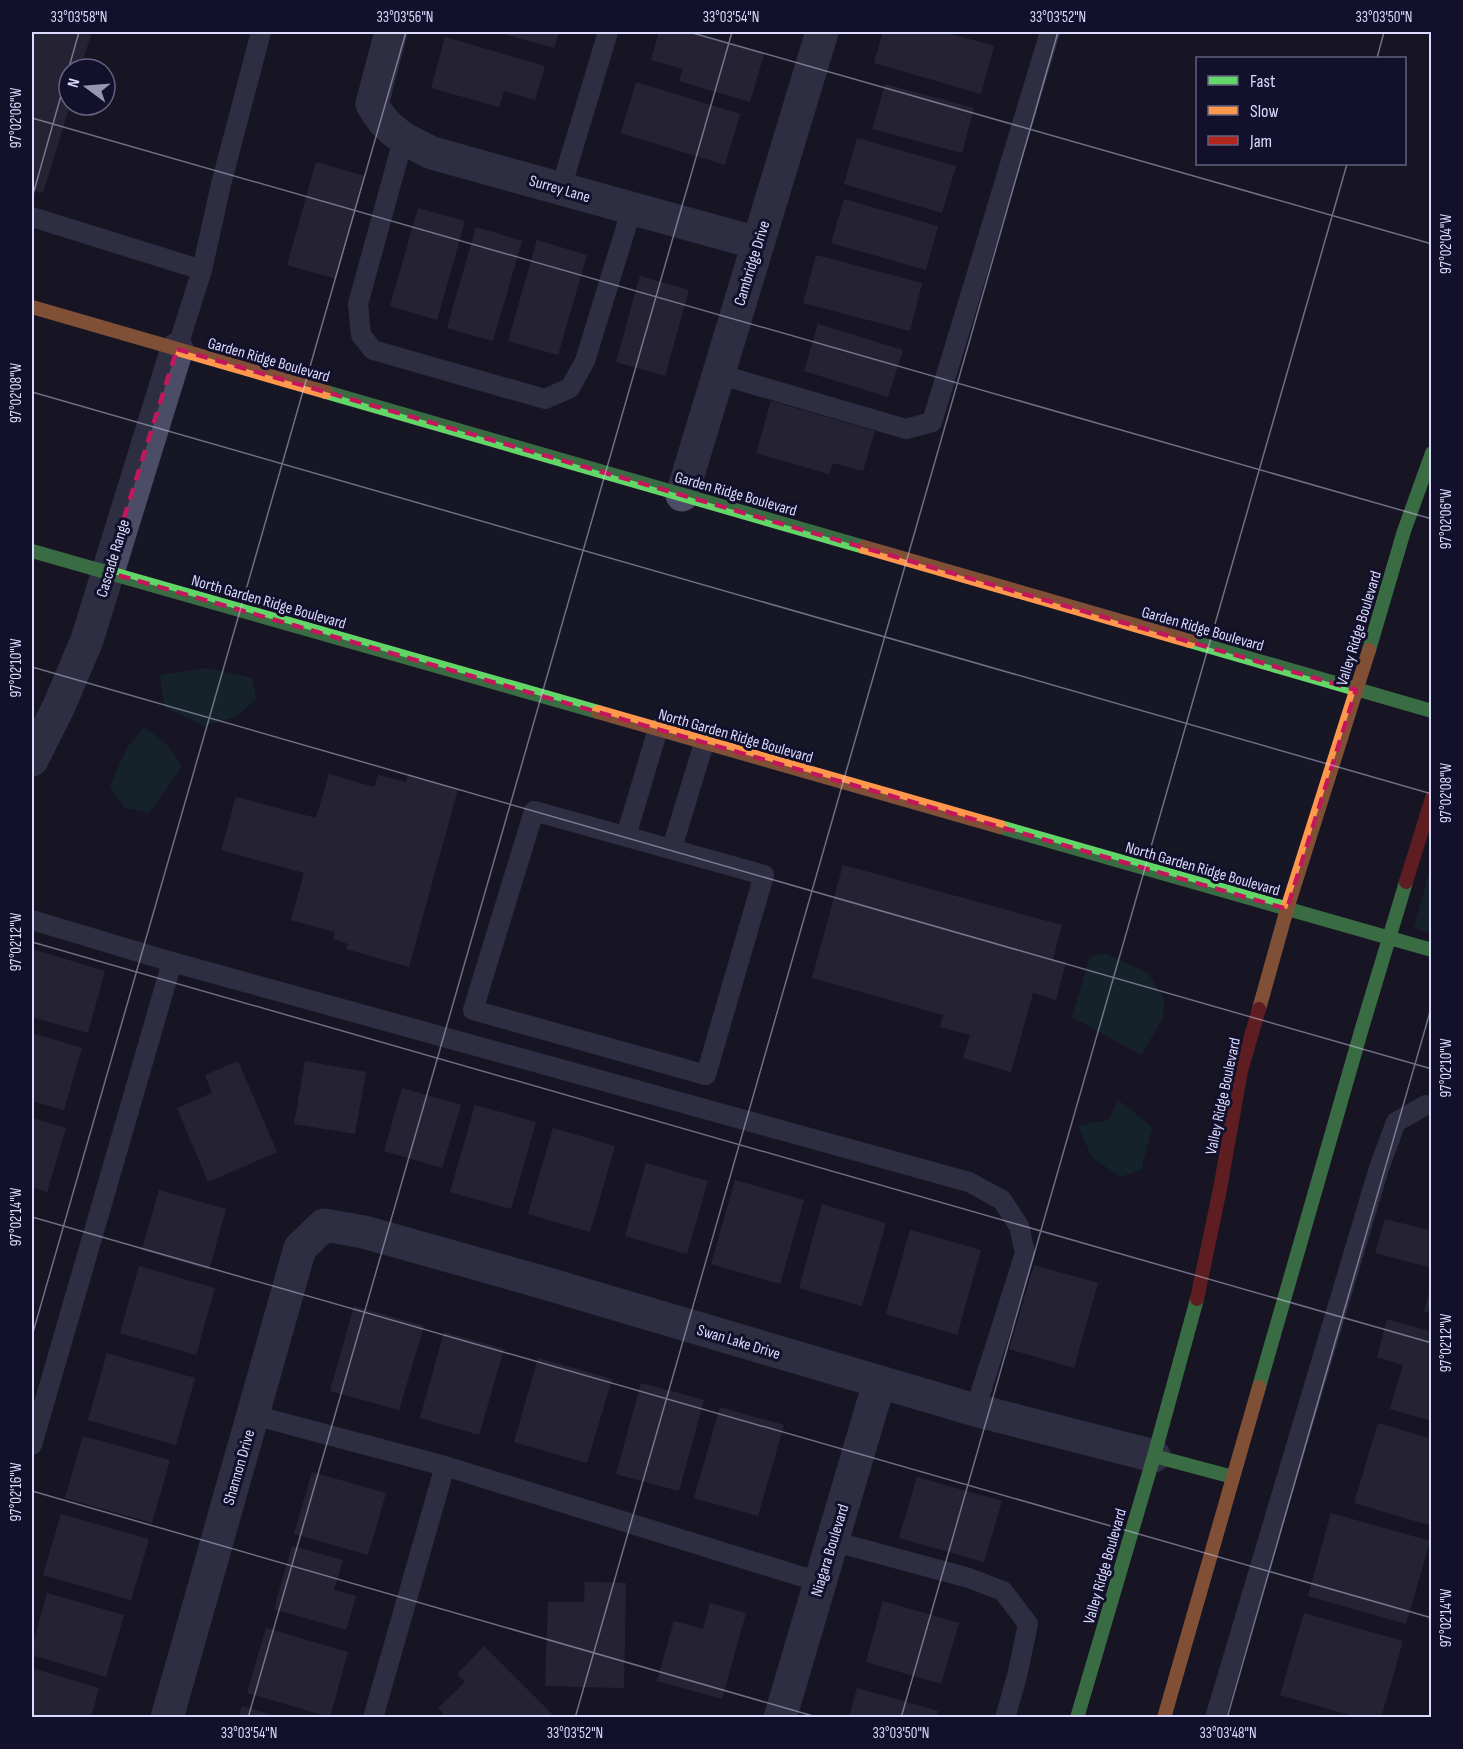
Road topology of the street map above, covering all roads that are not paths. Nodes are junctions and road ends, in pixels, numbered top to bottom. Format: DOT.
graph roads {
  1 [pos="261,32"];
  2 [pos="391,32"];
  3 [pos="608,32"];
  4 [pos="822,32"];
  5 [pos="1050,32"];
  6 [pos="403,140"];
  7 [pos="561,188"];
  8 [pos="632,208"];
  9 [pos="32,217"];
  10 [pos="757,243"];
  11 [pos="202,270"];
  12 [pos="32,307"];
  13 [pos="177,349"];
  14 [pos="718,374"];
  15 [pos="1431,453"];
  16 [pos="682,495"];
  17 [pos="32,551"];
  18 [pos="107,572"];
  19 [pos="1356,690"];
  20 [pos="1431,711"];
  21 [pos="658,729"];
  22 [pos="704,742"];
  23 [pos="32,759"];
  24 [pos="1431,798"];
  25 [pos="626,836"];
  26 [pos="672,848"];
  27 [pos="1287,909"];
  28 [pos="32,920"];
  29 [pos="1389,938"];
  30 [pos="1431,950"];
  31 [pos="172,962"];
  32 [pos="1431,1106"];
  33 [pos="324,1225"];
  34 [pos="879,1383"];
  35 [pos="975,1410"];
  36 [pos="253,1415"];
  37 [pos="32,1445"];
  38 [pos="1154,1456"];
  39 [pos="445,1466"];
  40 [pos="1233,1477"];
  41 [pos="832,1541"];
  42 [pos="819,1582"];
  43 [pos="167,1718"];
  44 [pos="373,1718"];
  45 [pos="780,1718"];
  46 [pos="1005,1718"];
  47 [pos="1077,1718"];
  48 [pos="1164,1718"];
  49 [pos="1215,1718"];
  1 -- 11 [label="lane"];
  2 -- 6 [label="street, Surrey Lane"];
  3 -- 7 [label="lane"];
  4 -- 10 [label="street, Cambridge Drive"];
  5 -- 14 [label="lane"];
  6 -- 7 [label="street, Surrey Lane"];
  6 -- 8 [label="lane"];
  7 -- 8 [label="street, Surrey Lane"];
  8 -- 10 [label="street, Surrey Lane"];
  9 -- 11 [label="lane"];
  10 -- 14 [label="street, Cambridge Drive"];
  11 -- 13 [label="lane"];
  12 -- 13 [label="main road, Garden Ridge Boulevard"];
  13 -- 16 [label="main road, Garden Ridge Boulevard"];
  13 -- 18 [label="street, Cascade Range"];
  14 -- 16 [label="street, Cambridge Drive"];
  15 -- 19 [label="main road, Valley Ridge Boulevard"];
  16 -- 19 [label="main road, Garden Ridge Boulevard"];
  17 -- 18 [label="main road, North Garden Ridge Boulevard"];
  18 -- 21 [label="main road, North Garden Ridge Boulevard"];
  18 -- 23 [label="street, Cascade Range"];
  19 -- 20 [label="main road, Garden Ridge Boulevard"];
  19 -- 27 [label="main road, Valley Ridge Boulevard"];
  21 -- 22 [label="main road, North Garden Ridge Boulevard"];
  21 -- 25 [label="lane"];
  22 -- 26 [label="lane"];
  22 -- 27 [label="main road, North Garden Ridge Boulevard"];
  24 -- 29 [label="main road"];
  25 -- 26 [label="lane"];
  25 -- 26 [label="lane"];
  27 -- 29 [label="main road, North Garden Ridge Boulevard"];
  27 -- 38 [label="main road, Valley Ridge Boulevard"];
  28 -- 31 [label="lane"];
  29 -- 30 [label="main road, North Garden Ridge Boulevard"];
  29 -- 40 [label="main road"];
  31 -- 35 [label="lane"];
  31 -- 37 [label="lane"];
  32 -- 49 [label="lane"];
  33 -- 34 [label="street, Swan Lake Drive"];
  33 -- 36 [label="street, Shannon Drive"];
  34 -- 35 [label="street, Swan Lake Drive"];
  34 -- 41 [label="street, Niagara Boulevard"];
  35 -- 38 [label="street, Swan Lake Drive"];
  36 -- 39 [label="lane"];
  36 -- 43 [label="street, Shannon Drive"];
  38 -- 40 [label="main road"];
  38 -- 47 [label="main road, Valley Ridge Boulevard"];
  39 -- 42 [label="lane"];
  39 -- 44 [label="lane"];
  40 -- 48 [label="main road"];
  41 -- 42 [label="street, Niagara Boulevard"];
  41 -- 46 [label="lane"];
  42 -- 45 [label="street, Niagara Boulevard"];
}
